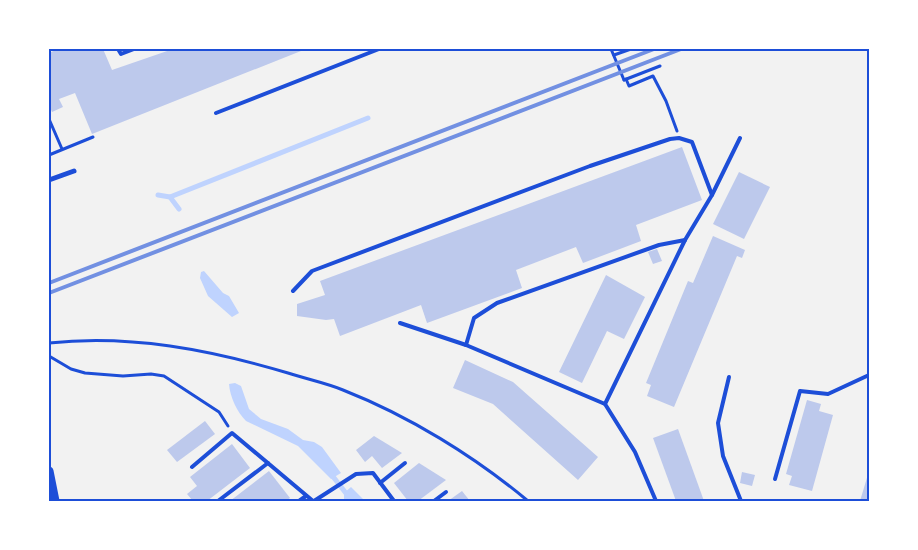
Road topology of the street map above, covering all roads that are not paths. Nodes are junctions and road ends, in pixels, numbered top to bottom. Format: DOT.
graph roads {
  1 [pos="118,49"];
  2 [pos="134,49"];
  3 [pos="379,49"];
  4 [pos="216,114"];
  5 [pos="740,138"];
  6 [pos="74,171"];
  7 [pos="49,180"];
  8 [pos="712,195"];
  9 [pos="685,240"];
  10 [pos="293,291"];
  11 [pos="400,323"];
  12 [pos="466,345"];
  13 [pos="869,375"];
  14 [pos="729,377"];
  15 [pos="605,404"];
  16 [pos="268,463"];
  17 [pos="405,463"];
  18 [pos="192,467"];
  19 [pos="49,471"];
  20 [pos="775,479"];
  21 [pos="380,483"];
  22 [pos="446,492"];
  23 [pos="306,496"];
  24 [pos="55,501"];
  25 [pos="218,501"];
  26 [pos="299,501"];
  27 [pos="314,501"];
  28 [pos="394,501"];
  29 [pos="434,501"];
  30 [pos="656,501"];
  31 [pos="741,501"];
  1 -- 2 [label="lane"];
  3 -- 4 [label="lane"];
  5 -- 8 [label="lane"];
  6 -- 7 [label="street"];
  8 -- 9 [label="lane"];
  8 -- 10 [label="lane"];
  9 -- 12 [label="lane"];
  9 -- 15 [label="lane"];
  11 -- 12 [label="lane"];
  12 -- 15 [label="lane"];
  13 -- 20 [label="lane"];
  14 -- 31 [label="lane"];
  15 -- 30 [label="lane"];
  16 -- 18 [label="lane"];
  16 -- 23 [label="lane"];
  16 -- 25 [label="lane"];
  17 -- 21 [label="lane"];
  19 -- 24 [label="street"];
  21 -- 27 [label="lane"];
  21 -- 28 [label="lane"];
  22 -- 29 [label="lane"];
  23 -- 26 [label="lane"];
  23 -- 27 [label="lane"];
}
